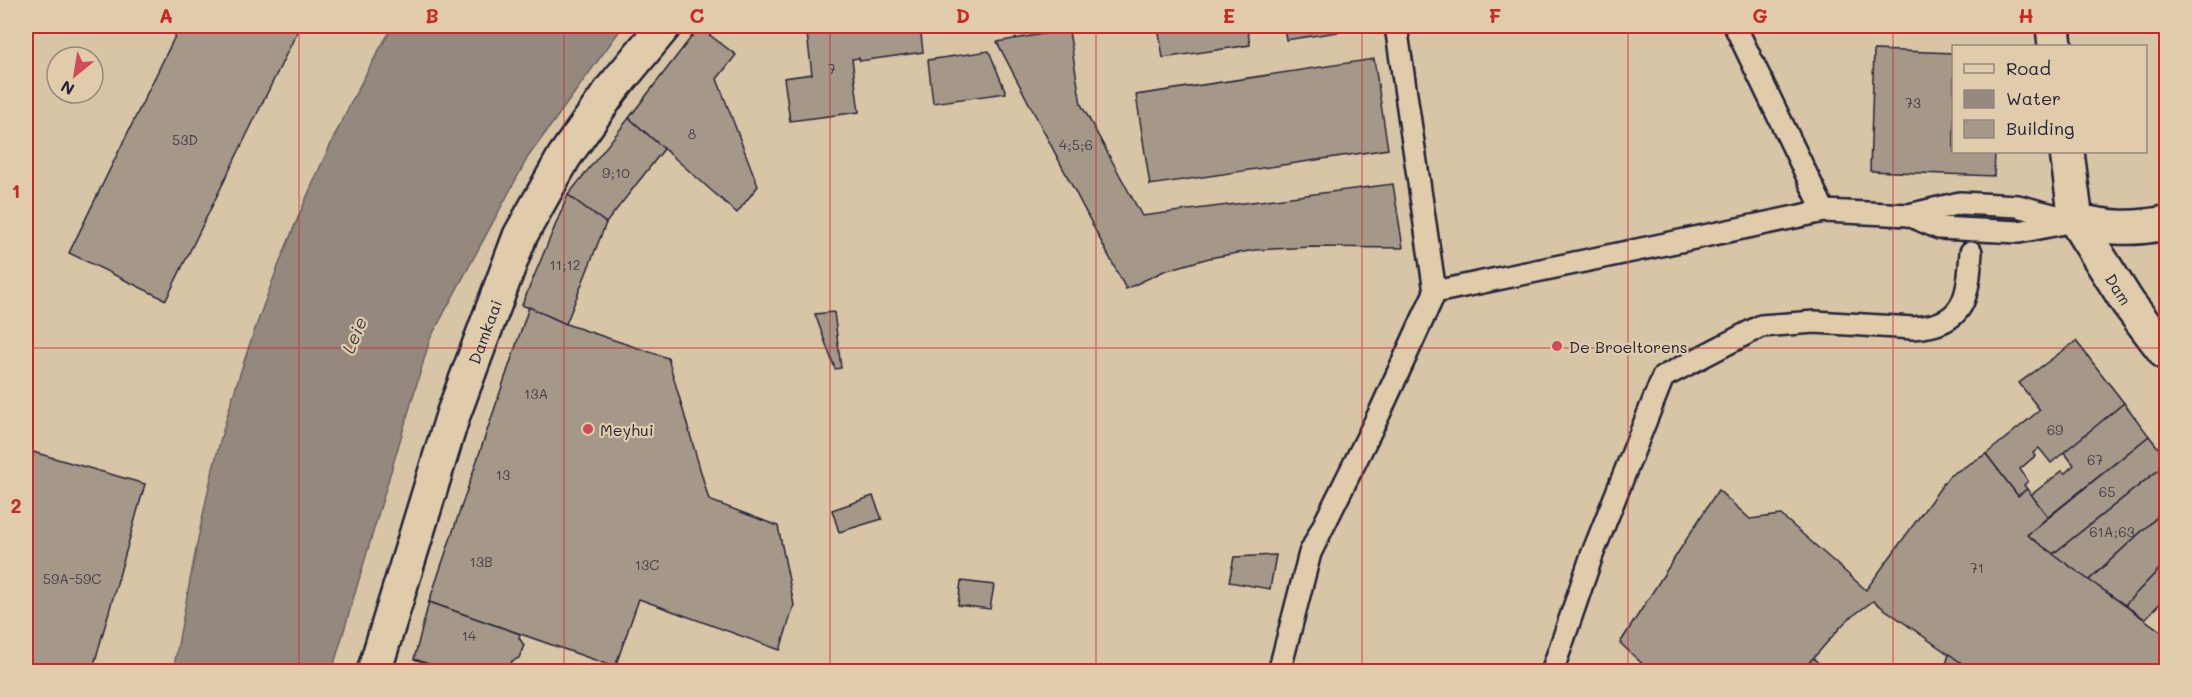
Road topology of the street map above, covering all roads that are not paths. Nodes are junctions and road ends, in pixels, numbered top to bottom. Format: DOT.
graph roads {
  1 [pos="664,26"];
  2 [pos="1396,26"];
  3 [pos="1735,26"];
  4 [pos="2053,26"];
  5 [pos="2055,45"];
  6 [pos="2067,153"];
  7 [pos="1824,211"];
  8 [pos="2076,220"];
  9 [pos="2166,223"];
  10 [pos="1971,252"];
  11 [pos="1435,292"];
  12 [pos="2166,353"];
  13 [pos="374,672"];
  14 [pos="1279,672"];
  15 [pos="1552,672"];
  1 -- 13 [label="street, Damkaai"];
  2 -- 11 [label="lane"];
  3 -- 7 [label="lane"];
  4 -- 5 [label="street"];
  6 -- 8 [label="street, Dam"];
  7 -- 8 [label="lane"];
  7 -- 11 [label="lane"];
  8 -- 9 [label="street"];
  8 -- 12 [label="street, Dam"];
  10 -- 15 [label="lane"];
  11 -- 14 [label="lane"];
}
